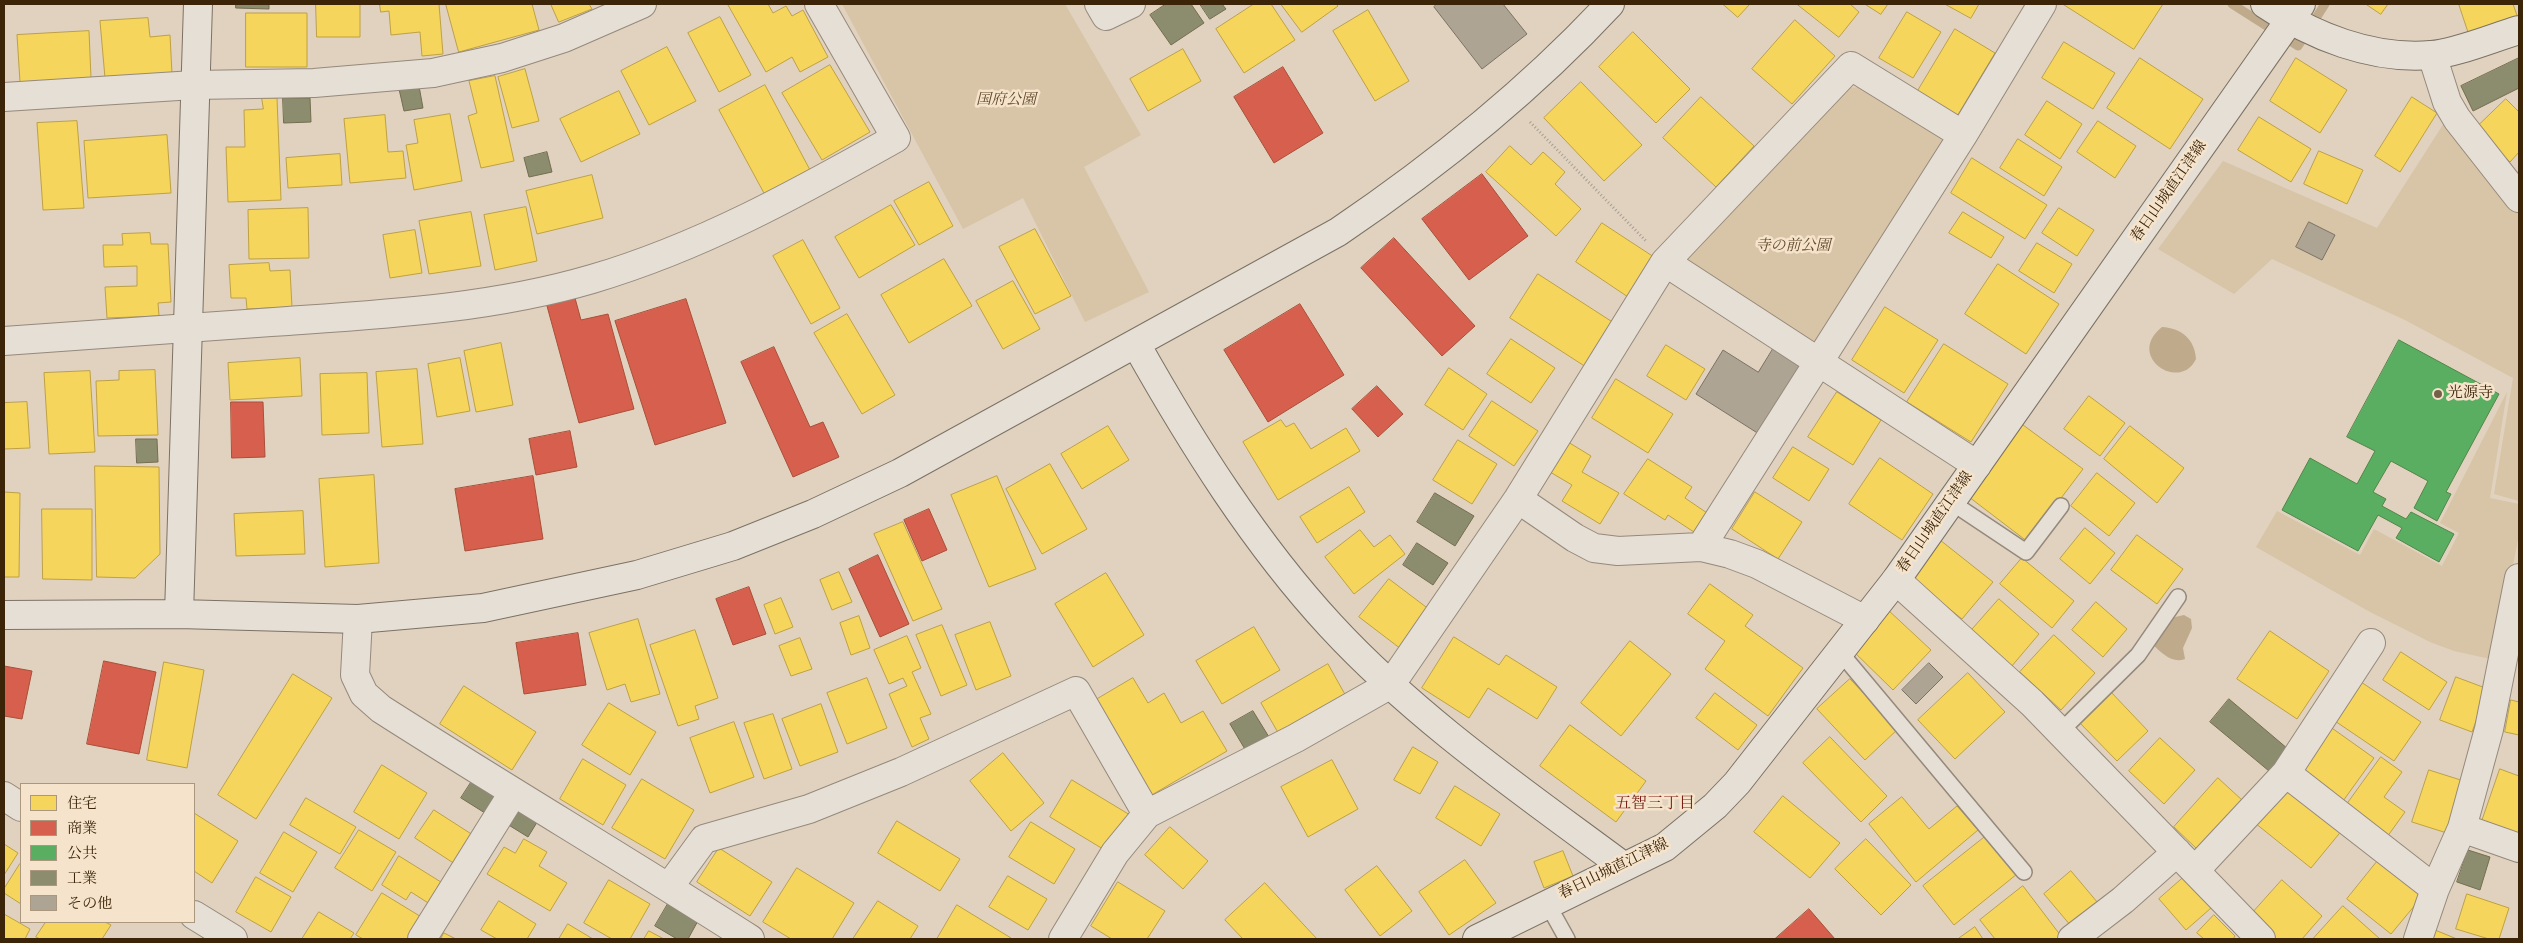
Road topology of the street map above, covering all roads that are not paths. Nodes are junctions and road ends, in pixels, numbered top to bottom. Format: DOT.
graph roads {
  1 [pos="198,4"];
  2 [pos="642,4"];
  3 [pos="819,4"];
  4 [pos="1099,4"];
  5 [pos="1131,4"];
  6 [pos="1610,4"];
  7 [pos="2042,4"];
  8 [pos="2265,4"];
  9 [pos="2296,12"];
  10 [pos="2519,30"];
  11 [pos="2432,55"];
  12 [pos="194,85"];
  13 [pos="4,97"];
  14 [pos="1963,135"];
  15 [pos="2519,198"];
  16 [pos="1665,262"];
  17 [pos="189,328"];
  18 [pos="4,342"];
  19 [pos="1136,344"];
  20 [pos="1818,363"];
  21 [pos="1977,465"];
  22 [pos="1518,499"];
  23 [pos="1951,502"];
  24 [pos="2061,506"];
  25 [pos="1701,547"];
  26 [pos="2519,578"];
  27 [pos="1896,580"];
  28 [pos="2178,598"];
  29 [pos="179,614"];
  30 [pos="4,615"];
  31 [pos="358,619"];
  32 [pos="1865,620"];
  33 [pos="2371,643"];
  34 [pos="1840,652"];
  35 [pos="1391,684"];
  36 [pos="2060,732"];
  37 [pos="2286,773"];
  38 [pos="512,793"];
  39 [pos="4,796"];
  40 [pos="20,806"];
  41 [pos="1147,814"];
  42 [pos="2462,828"];
  43 [pos="2519,848"];
  44 [pos="2177,852"];
  45 [pos="2201,864"];
  46 [pos="1623,866"];
  47 [pos="2024,872"];
  48 [pos="669,887"];
  49 [pos="2435,889"];
  50 [pos="1546,903"];
  51 [pos="195,916"];
  52 [pos="233,939"];
  53 [pos="422,939"];
  54 [pos="750,939"];
  55 [pos="1063,939"];
  56 [pos="1476,939"];
  57 [pos="1567,939"];
  58 [pos="2072,939"];
  59 [pos="2260,939"];
  60 [pos="2418,939"];
  1 -- 12 [label="street"];
  2 -- 12 [label="street"];
  3 -- 17 [label="street"];
  4 -- 5 [label="street"];
  6 -- 19 [label="street"];
  7 -- 14 [label="street"];
  8 -- 9 [label="street"];
  9 -- 11 [label="street"];
  9 -- 21 [label="street, 春日山城直江津線"];
  10 -- 11 [label="street"];
  11 -- 15 [label="street"];
  12 -- 13 [label="street"];
  12 -- 17 [label="street"];
  14 -- 16 [label="street"];
  14 -- 20 [label="street"];
  16 -- 20 [label="street"];
  16 -- 22 [label="street"];
  17 -- 18 [label="street"];
  17 -- 29 [label="street"];
  19 -- 31 [label="street"];
  19 -- 35 [label="street"];
  20 -- 21 [label="street"];
  20 -- 25 [label="street"];
  21 -- 23 [label="street, 春日山城直江津線"];
  22 -- 25 [label="street"];
  22 -- 35 [label="street"];
  23 -- 24 [label="lane"];
  23 -- 27 [label="street, 春日山城直江津線"];
  25 -- 32 [label="street"];
  26 -- 42 [label="street"];
  27 -- 32 [label="street, 春日山城直江津線"];
  27 -- 36 [label="street"];
  28 -- 36 [label="lane"];
  29 -- 30 [label="street"];
  29 -- 31 [label="street"];
  31 -- 38 [label="street"];
  32 -- 34 [label="street, 春日山城直江津線"];
  33 -- 37 [label="street"];
  34 -- 46 [label="street, 春日山城直江津線"];
  34 -- 47 [label="lane"];
  35 -- 41 [label="street"];
  35 -- 46 [label="street"];
  36 -- 44 [label="street"];
  37 -- 45 [label="street"];
  37 -- 49 [label="street"];
  38 -- 48 [label="street"];
  38 -- 53 [label="street"];
  39 -- 40 [label="street"];
  41 -- 48 [label="street"];
  41 -- 55 [label="street"];
  42 -- 43 [label="street"];
  42 -- 49 [label="street"];
  44 -- 58 [label="street"];
  44 -- 59 [label="street"];
  46 -- 50 [label="street, 春日山城直江津線"];
  48 -- 54 [label="street"];
  49 -- 60 [label="street"];
  50 -- 56 [label="street, 春日山城直江津線"];
  50 -- 57 [label="lane"];
  51 -- 52 [label="street"];
}
